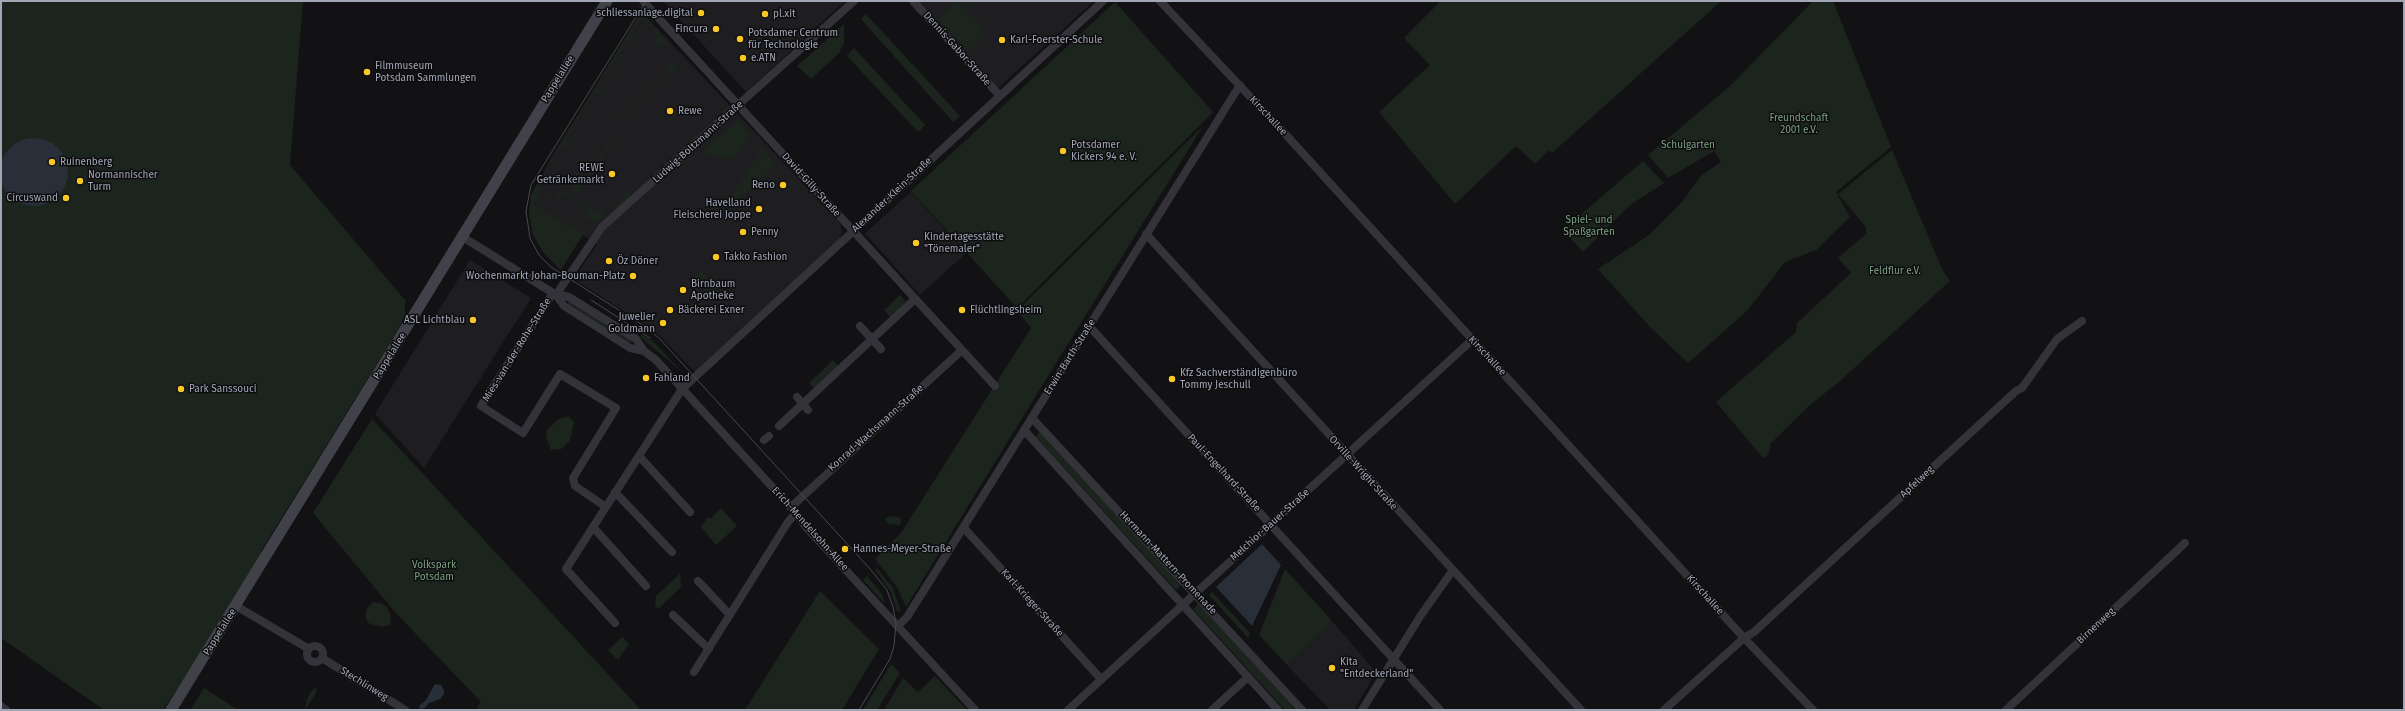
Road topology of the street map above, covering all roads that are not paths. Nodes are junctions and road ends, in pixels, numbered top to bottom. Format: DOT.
graph roads {
  1 [pos="607,1"];
  2 [pos="643,1"];
  3 [pos="854,1"];
  4 [pos="913,1"];
  5 [pos="1103,1"];
  6 [pos="1160,1"];
  7 [pos="1240,86"];
  8 [pos="1000,96"];
  9 [pos="738,106"];
  10 [pos="853,231"];
  11 [pos="1146,234"];
  12 [pos="461,236"];
  13 [pos="554,294"];
  14 [pos="916,299"];
  15 [pos="2082,321"];
  16 [pos="860,326"];
  17 [pos="1089,326"];
  18 [pos="1472,340"];
  19 [pos="874,341"];
  20 [pos="882,349"];
  21 [pos="962,350"];
  22 [pos="995,386"];
  23 [pos="682,389"];
  24 [pos="797,397"];
  25 [pos="806,407"];
  26 [pos="1032,418"];
  27 [pos="779,426"];
  28 [pos="1024,430"];
  29 [pos="1347,455"];
  30 [pos="639,456"];
  31 [pos="616,492"];
  32 [pos="606,507"];
  33 [pos="794,510"];
  34 [pos="690,512"];
  35 [pos="1271,524"];
  36 [pos="593,527"];
  37 [pos="964,528"];
  38 [pos="2185,543"];
  39 [pos="672,552"];
  40 [pos="1453,570"];
  41 [pos="698,581"];
  42 [pos="646,586"];
  43 [pos="1195,593"];
  44 [pos="1182,605"];
  45 [pos="236,606"];
  46 [pos="672,615"];
  47 [pos="730,615"];
  48 [pos="615,623"];
  49 [pos="898,626"];
  50 [pos="1744,638"];
  51 [pos="709,649"];
  52 [pos="1394,659"];
  53 [pos="694,672"];
  54 [pos="1248,677"];
  55 [pos="1101,679"];
  56 [pos="1,706"];
  57 [pos="6,710"];
  58 [pos="171,710"];
  59 [pos="405,710"];
  60 [pos="975,710"];
  61 [pos="1068,710"];
  62 [pos="1212,710"];
  63 [pos="1278,710"];
  64 [pos="1302,710"];
  65 [pos="1362,710"];
  66 [pos="1440,710"];
  67 [pos="1581,710"];
  68 [pos="1664,710"];
  69 [pos="1813,710"];
  70 [pos="2006,710"];
  1 -- 12 [label="street, Pappelallee"];
  2 -- 9 [label="street, David-Gilly-Straße"];
  3 -- 9 [label="street, Ludwig-Boltzmann-Straße"];
  4 -- 8 [label="street, Dennis-Gabor-Straße"];
  5 -- 8 [label="street, Alexander-Klein-Straße"];
  6 -- 7 [label="street, Kirschallee"];
  7 -- 11 [label="street, Erwin-Barth-Straße"];
  7 -- 18 [label="street, Kirschallee"];
  8 -- 10 [label="street, Alexander-Klein-Straße"];
  9 -- 10 [label="street, David-Gilly-Straße"];
  9 -- 13 [label="street, Ludwig-Boltzmann-Straße"];
  10 -- 14 [label="street, David-Gilly-Straße"];
  10 -- 23 [label="street, Alexander-Klein-Straße"];
  11 -- 17 [label="street, Erwin-Barth-Straße"];
  11 -- 29 [label="street, Orville-Wright-Straße"];
  12 -- 13 [label="street, Erich-Mendelsohn-Allee"];
  12 -- 45 [label="street, Pappelallee"];
  13 -- 23 [label="street, Erich-Mendelsohn-Allee"];
  13 -- 32 [label="street, Mies-van-der-Rohe-Straße"];
  14 -- 19 [label="street"];
  14 -- 21 [label="street, David-Gilly-Straße"];
  15 -- 50 [label="street, Apfelweg"];
  16 -- 19 [label="street"];
  17 -- 26 [label="street, Erwin-Barth-Straße"];
  17 -- 35 [label="street, Paul-Engelhard-Straße"];
  18 -- 29 [label="street, Melchior-Bauer-Straße"];
  18 -- 50 [label="street, Kirschallee"];
  19 -- 20 [label="street"];
  19 -- 25 [label="street"];
  21 -- 22 [label="street, David-Gilly-Straße"];
  21 -- 33 [label="street, Konrad-Wachsmann-Straße"];
  23 -- 30 [label="street, Alexander-Klein-Straße"];
  23 -- 33 [label="street, Erich-Mendelsohn-Allee"];
  24 -- 25 [label="street"];
  25 -- 27 [label="street"];
  26 -- 28 [label="street, Erwin-Barth-Straße"];
  26 -- 43 [label="street, Hermann-Mattern-Promenade"];
  28 -- 37 [label="street, Erwin-Barth-Straße"];
  28 -- 44 [label="street, Hermann-Mattern-Promenade"];
  29 -- 35 [label="street, Melchior-Bauer-Straße"];
  29 -- 40 [label="street, Orville-Wright-Straße"];
  30 -- 31 [label="street, Alexander-Klein-Straße"];
  30 -- 34 [label="street"];
  31 -- 32 [label="street, Alexander-Klein-Straße"];
  31 -- 39 [label="street"];
  32 -- 36 [label="street, Alexander-Klein-Straße"];
  33 -- 47 [label="street"];
  33 -- 49 [label="street, Erich-Mendelsohn-Allee"];
  35 -- 43 [label="street, Melchior-Bauer-Straße"];
  35 -- 52 [label="street, Paul-Engelhard-Straße"];
  36 -- 42 [label="street"];
  36 -- 48 [label="street, Alexander-Klein-Straße"];
  37 -- 49 [label="street, Erwin-Barth-Straße"];
  37 -- 55 [label="street, Karl-Krieger-Straße"];
  38 -- 70 [label="street, Birnenweg"];
  40 -- 52 [label="street"];
  40 -- 67 [label="street, Orville-Wright-Straße"];
  41 -- 47 [label="street"];
  43 -- 44 [label="street, Melchior-Bauer-Straße"];
  43 -- 64 [label="street, Hermann-Mattern-Promenade"];
  44 -- 54 [label="street, Hermann-Mattern-Promenade"];
  44 -- 55 [label="street, Melchior-Bauer-Straße"];
  45 -- 58 [label="street, Pappelallee"];
  45 -- 59 [label="street, Stechlinweg"];
  46 -- 51 [label="street"];
  47 -- 51 [label="street"];
  49 -- 60 [label="street, Erich-Mendelsohn-Allee"];
  50 -- 68 [label="street, Apfelweg"];
  50 -- 69 [label="street, Kirschallee"];
  51 -- 53 [label="street"];
  52 -- 65 [label="street"];
  52 -- 66 [label="street, Paul-Engelhard-Straße"];
  54 -- 62 [label="street"];
  54 -- 63 [label="street, Hermann-Mattern-Promenade"];
  55 -- 61 [label="street, Melchior-Bauer-Straße"];
  56 -- 57 [label="street"];
}
